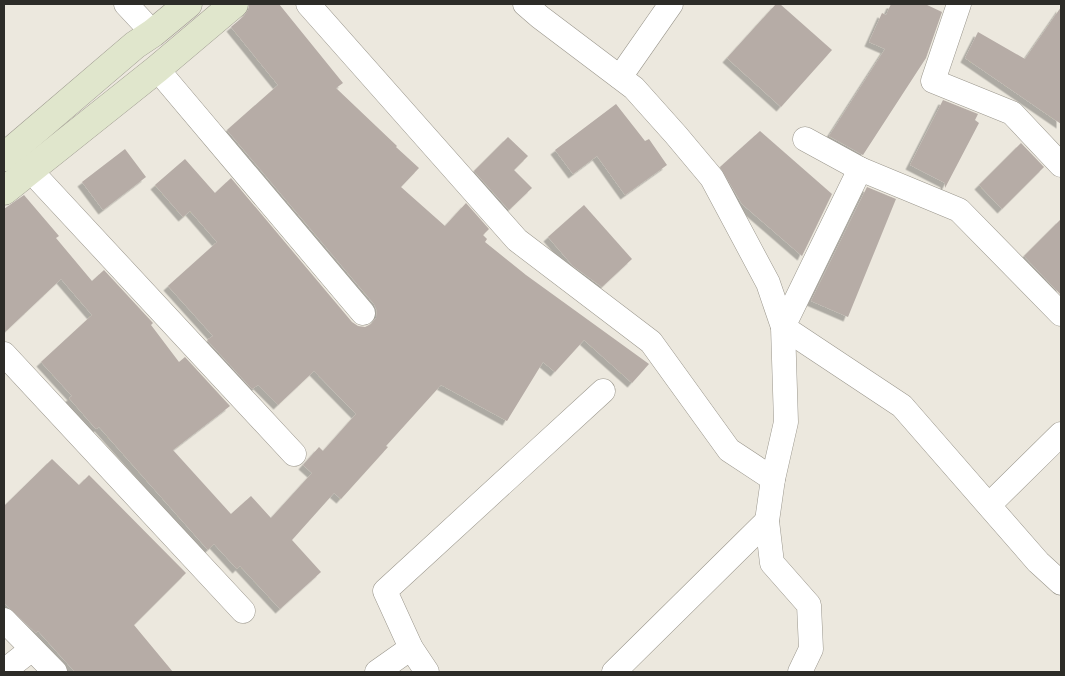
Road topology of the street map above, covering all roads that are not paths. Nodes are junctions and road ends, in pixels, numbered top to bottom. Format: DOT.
graph roads {
  1 [pos="126,4"];
  2 [pos="188,4"];
  3 [pos="234,4"];
  4 [pos="308,4"];
  5 [pos="525,4"];
  6 [pos="671,4"];
  7 [pos="959,4"];
  8 [pos="153,33"];
  9 [pos="157,69"];
  10 [pos="620,77"];
  11 [pos="805,140"];
  12 [pos="12,155"];
  13 [pos="1060,159"];
  14 [pos="860,169"];
  15 [pos="4,192"];
  16 [pos="363,313"];
  17 [pos="1061,314"];
  18 [pos="783,327"];
  19 [pos="4,354"];
  20 [pos="603,391"];
  21 [pos="1061,434"];
  22 [pos="294,454"];
  23 [pos="773,479"];
  24 [pos="989,504"];
  25 [pos="767,521"];
  26 [pos="1061,583"];
  27 [pos="243,611"];
  28 [pos="4,620"];
  29 [pos="411,648"];
  30 [pos="32,649"];
  31 [pos="4,671"];
  32 [pos="54,672"];
  33 [pos="377,672"];
  34 [pos="427,672"];
  35 [pos="614,672"];
  36 [pos="800,672"];
  1 -- 8 [label="street"];
  2 -- 8 [label="main road"];
  3 -- 9 [label="main road"];
  4 -- 23 [label="street"];
  5 -- 10 [label="street"];
  6 -- 10 [label="street"];
  7 -- 13 [label="street"];
  8 -- 12 [label="main road"];
  9 -- 12 [label="main road"];
  9 -- 16 [label="street"];
  10 -- 18 [label="street"];
  11 -- 14 [label="street"];
  12 -- 15 [label="main road"];
  12 -- 22 [label="street"];
  14 -- 17 [label="street"];
  14 -- 18 [label="street"];
  18 -- 23 [label="street"];
  18 -- 24 [label="street"];
  19 -- 27 [label="street"];
  20 -- 29 [label="street"];
  21 -- 24 [label="street"];
  23 -- 25 [label="street"];
  24 -- 26 [label="street"];
  25 -- 35 [label="street"];
  25 -- 36 [label="street"];
  28 -- 30 [label="street"];
  29 -- 33 [label="street"];
  29 -- 34 [label="street"];
  30 -- 31 [label="street"];
  30 -- 32 [label="street"];
}
